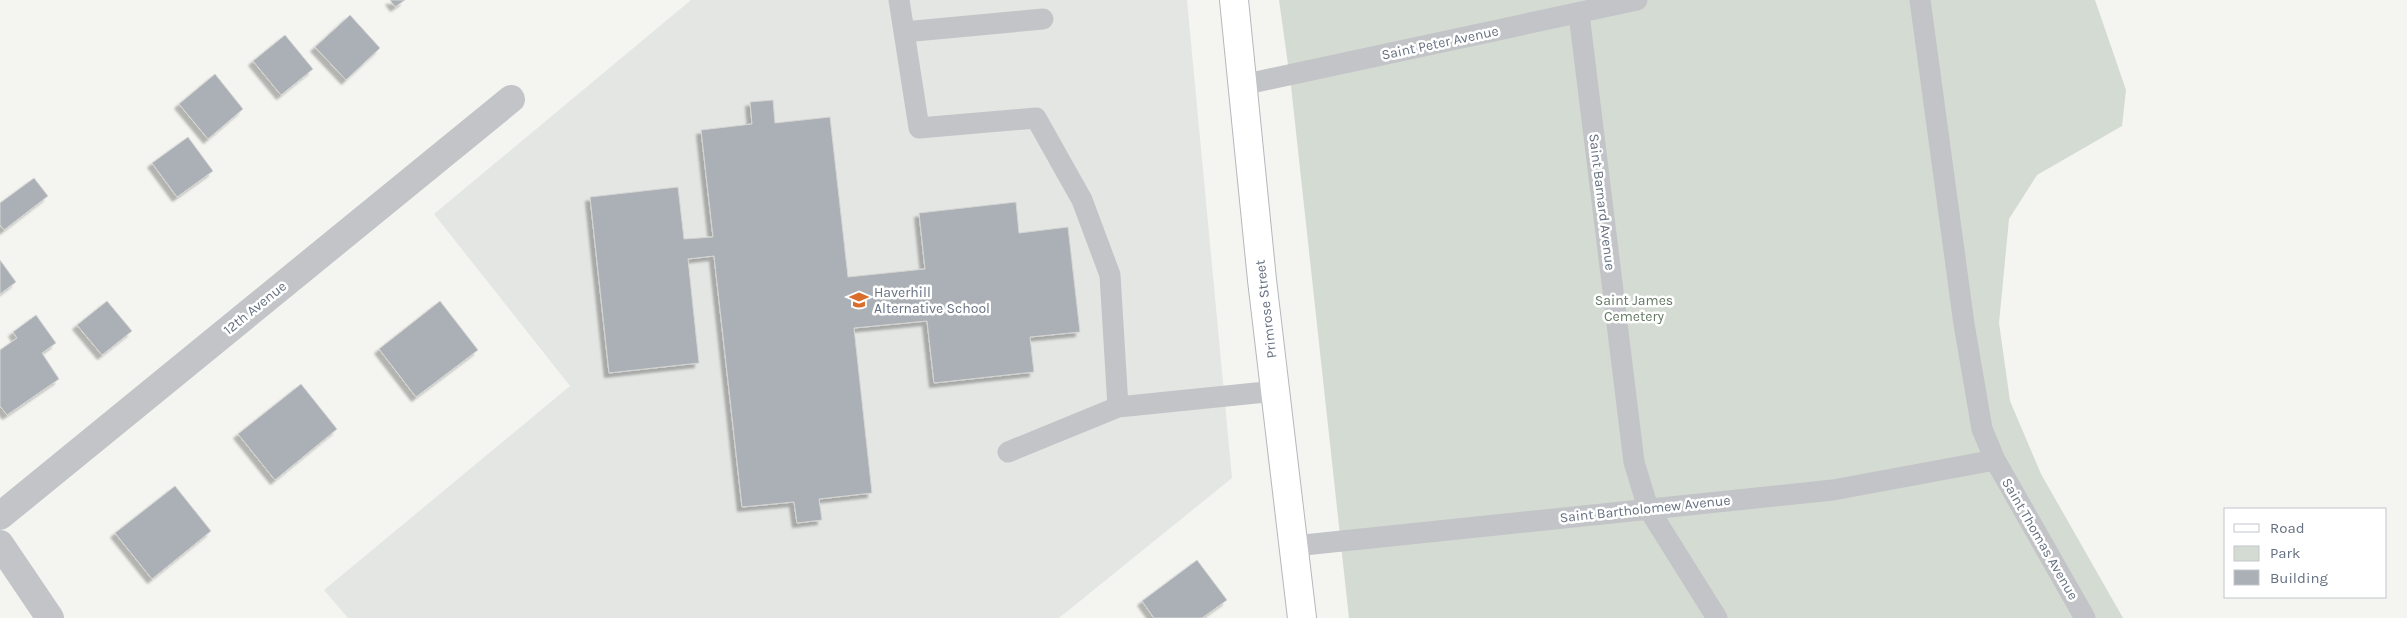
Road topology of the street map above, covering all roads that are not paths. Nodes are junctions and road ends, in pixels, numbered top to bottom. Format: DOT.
graph roads {
  1 [pos="899,0"];
  2 [pos="1234,0"];
  3 [pos="1637,0"];
  4 [pos="1920,0"];
  5 [pos="1579,14"];
  6 [pos="1043,19"];
  7 [pos="904,32"];
  8 [pos="1242,85"];
  9 [pos="511,99"];
  10 [pos="1276,391"];
  11 [pos="1118,407"];
  12 [pos="1008,452"];
  13 [pos="1995,460"];
  14 [pos="1648,508"];
  15 [pos="0,516"];
  16 [pos="0,544"];
  17 [pos="1294,546"];
  18 [pos="50,618"];
  19 [pos="1302,618"];
  20 [pos="1717,618"];
  21 [pos="2085,618"];
  1 -- 7 [label="lane"];
  2 -- 8 [label="main road, Primrose Street"];
  3 -- 5 [label="lane, Saint Peter Avenue"];
  4 -- 13 [label="lane, Saint Thomas Avenue"];
  5 -- 8 [label="lane, Saint Peter Avenue"];
  5 -- 14 [label="lane, Saint Barnard Avenue"];
  6 -- 7 [label="lane"];
  7 -- 11 [label="lane"];
  8 -- 10 [label="main road, Primrose Street"];
  9 -- 15 [label="street, 12th Avenue"];
  10 -- 11 [label="lane"];
  10 -- 17 [label="main road, Primrose Street"];
  11 -- 12 [label="lane"];
  13 -- 14 [label="lane, Saint Bartholomew Avenue"];
  13 -- 21 [label="lane, Saint Thomas Avenue"];
  14 -- 17 [label="lane, Saint Bartholomew Avenue"];
  14 -- 20 [label="lane, Saint Barnard Avenue"];
  16 -- 18 [label="street"];
  17 -- 19 [label="main road, Primrose Street"];
}
